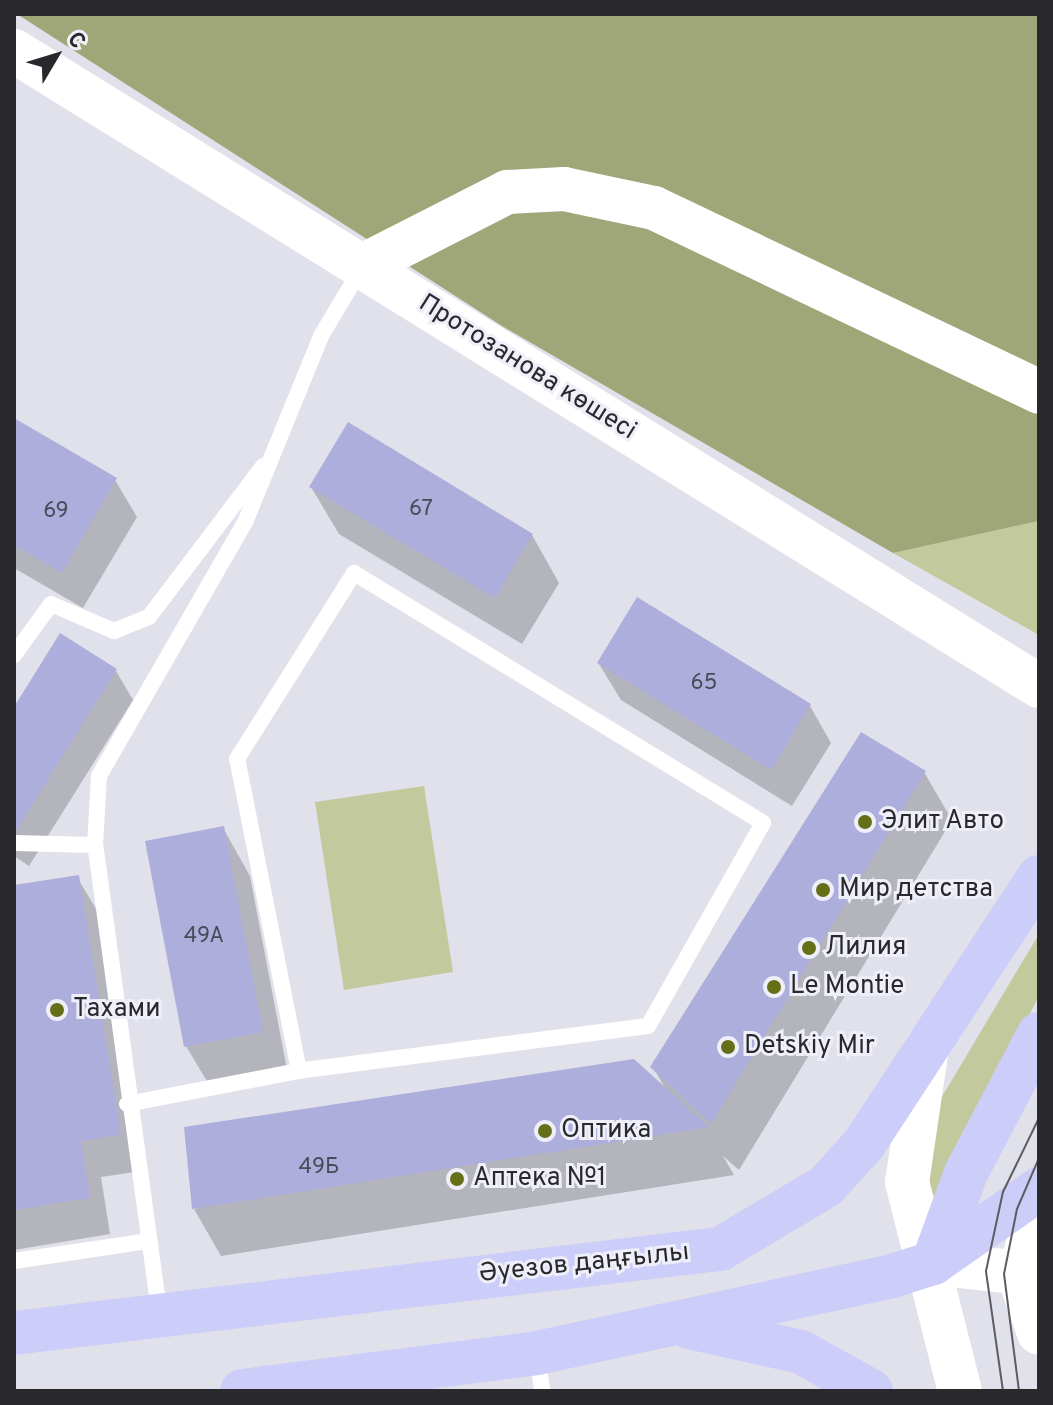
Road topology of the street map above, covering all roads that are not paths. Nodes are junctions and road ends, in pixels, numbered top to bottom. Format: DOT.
graph roads {
  1 [pos="14,51"];
  2 [pos="362,266"];
  3 [pos="1039,392"];
  4 [pos="272,455"];
  5 [pos="14,655"];
  6 [pos="1039,686"];
  7 [pos="14,843"];
  8 [pos="95,845"];
  9 [pos="1039,877"];
  10 [pos="1039,1034"];
  11 [pos="927,1047"];
  12 [pos="299,1071"];
  13 [pos="127,1104"];
  14 [pos="1039,1189"];
  15 [pos="1039,1207"];
  16 [pos="148,1241"];
  17 [pos="14,1261"];
  18 [pos="933,1263"];
  19 [pos="1029,1275"];
  20 [pos="159,1310"];
  21 [pos="675,1324"];
  22 [pos="14,1333"];
  23 [pos="1039,1333"];
  24 [pos="540,1372"];
  25 [pos="242,1391"];
  26 [pos="871,1391"];
  27 [pos="960,1391"];
  1 -- 2 [label="main road, Протозанова көшесі"];
  2 -- 3 [label="main road"];
  2 -- 4 [label="lane"];
  2 -- 6 [label="main road, Протозанова көшесі"];
  4 -- 5 [label="lane"];
  4 -- 8 [label="lane"];
  7 -- 8 [label="lane"];
  8 -- 13 [label="lane"];
  9 -- 11 [label="main road, Әуезов даңғылы"];
  10 -- 18 [label="main road"];
  11 -- 18 [label="main road"];
  11 -- 20 [label="main road, Әуезов даңғылы"];
  12 -- 12 [label="lane"];
  12 -- 13 [label="lane"];
  13 -- 16 [label="lane"];
  14 -- 18 [label="main road"];
  15 -- 19 [label="main road"];
  16 -- 17 [label="lane"];
  16 -- 20 [label="lane"];
  18 -- 19 [label="main road"];
  18 -- 21 [label="main road"];
  18 -- 27 [label="main road"];
  19 -- 23 [label="main road"];
  20 -- 22 [label="main road, Әуезов даңғылы"];
  21 -- 24 [label="main road"];
  21 -- 26 [label="main road"];
  24 -- 25 [label="main road"];
}
